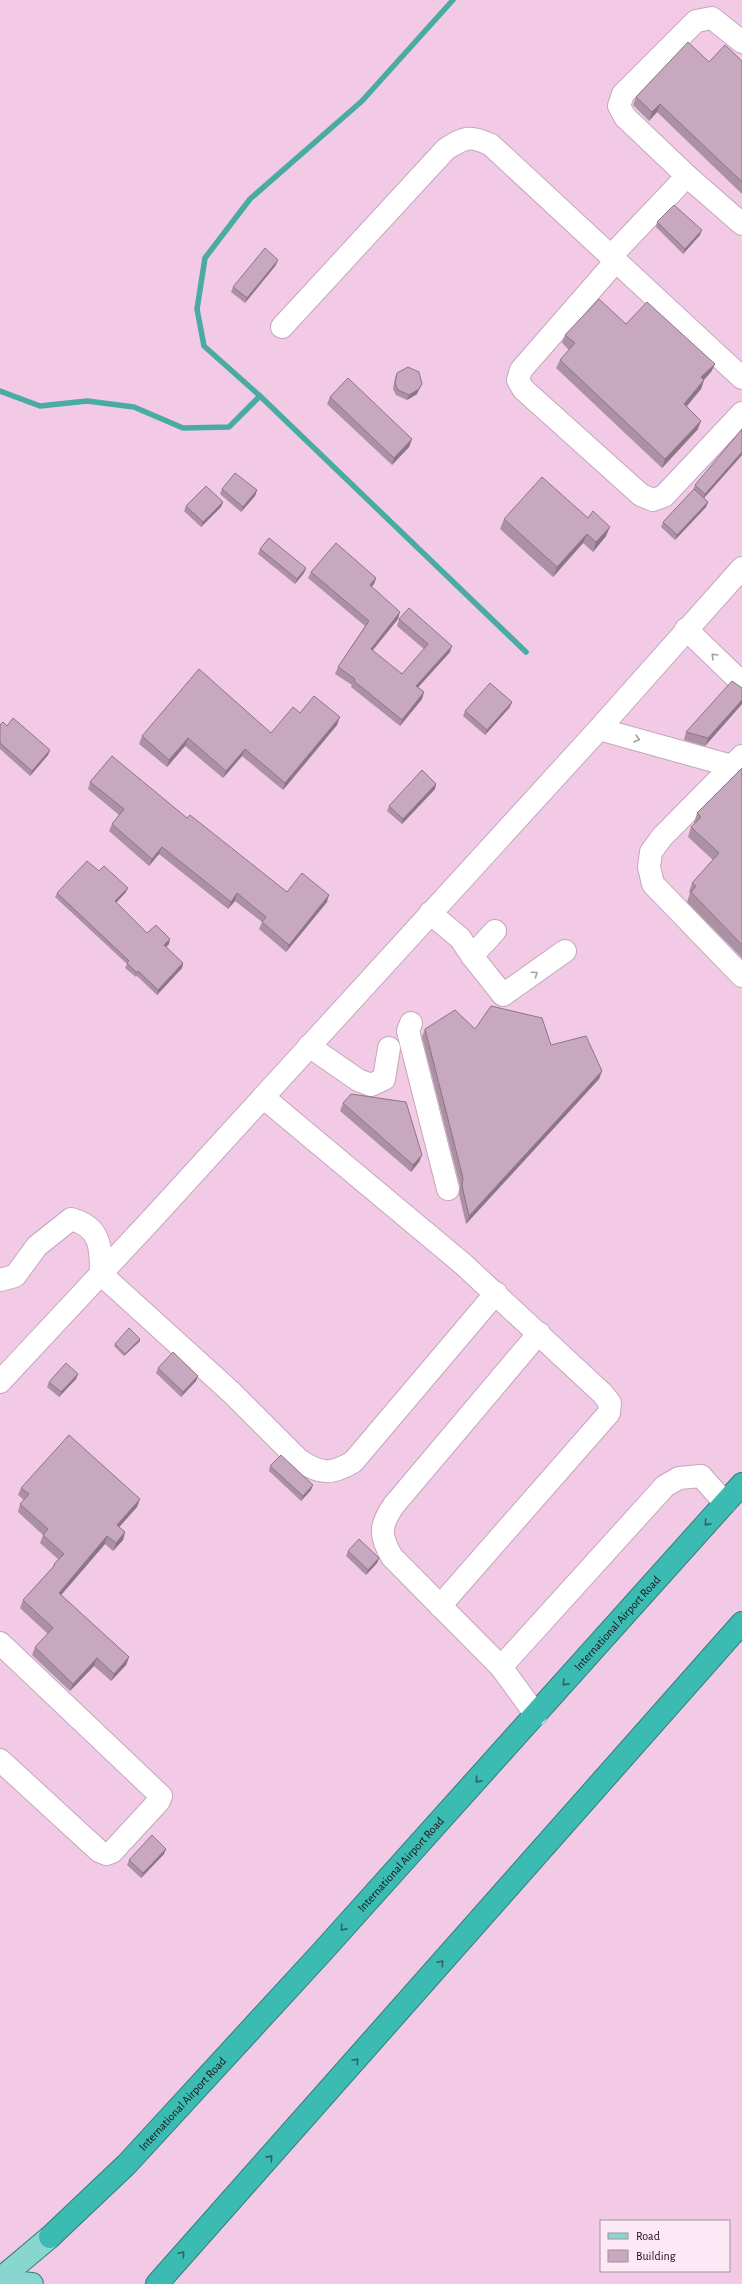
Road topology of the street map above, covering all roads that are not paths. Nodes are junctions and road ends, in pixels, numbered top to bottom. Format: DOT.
graph roads {
  1 [pos="742,42"];
  2 [pos="688,176"];
  3 [pos="742,224"];
  4 [pos="614,258"];
  5 [pos="282,327"];
  6 [pos="742,378"];
  7 [pos="742,413"];
  8 [pos="742,568"];
  9 [pos="686,629"];
  10 [pos="742,683"];
  11 [pos="599,729"];
  12 [pos="737,761"];
  13 [pos="430,913"];
  14 [pos="495,931"];
  15 [pos="565,951"];
  16 [pos="472,956"];
  17 [pos="742,976"];
  18 [pos="411,1023"];
  19 [pos="309,1046"];
  20 [pos="389,1048"];
  21 [pos="263,1097"];
  22 [pos="448,1189"];
  23 [pos="101,1274"];
  24 [pos="0,1280"];
  25 [pos="496,1293"];
  26 [pos="539,1333"];
  27 [pos="0,1382"];
  28 [pos="742,1484"];
  29 [pos="725,1502"];
  30 [pos="440,1606"];
  31 [pos="742,1623"];
  32 [pos="0,1642"];
  33 [pos="501,1667"];
  34 [pos="536,1715"];
  35 [pos="0,1760"];
  36 [pos="50,2237"];
  37 [pos="0,2263"];
  38 [pos="0,2280"];
  39 [pos="32,2284"];
  40 [pos="157,2284"];
  1 -- 2 [label="lane"];
  2 -- 3 [label="lane"];
  2 -- 4 [label="lane"];
  4 -- 5 [label="lane"];
  4 -- 6 [label="lane"];
  4 -- 7 [label="lane"];
  8 -- 9 [label="lane"];
  10 -- 9 [label="lane, one-way"];
  9 -- 11 [label="lane"];
  11 -- 12 [label="lane, one-way"];
  11 -- 13 [label="lane"];
  12 -- 17 [label="lane"];
  13 -- 16 [label="lane"];
  13 -- 19 [label="lane"];
  14 -- 16 [label="lane"];
  16 -- 15 [label="lane, one-way"];
  18 -- 22 [label="lane"];
  19 -- 20 [label="lane"];
  19 -- 21 [label="lane"];
  21 -- 23 [label="lane"];
  21 -- 25 [label="lane"];
  23 -- 24 [label="lane"];
  23 -- 25 [label="lane"];
  23 -- 27 [label="lane"];
  25 -- 26 [label="lane"];
  26 -- 30 [label="lane"];
  26 -- 30 [label="lane"];
  28 -- 29 [label="highway, International Airport Road"];
  29 -- 33 [label="lane"];
  29 -- 34 [label="highway, International Airport Road, one-way"];
  30 -- 33 [label="lane"];
  40 -- 31 [label="highway, one-way"];
  32 -- 35 [label="lane"];
  33 -- 34 [label="lane"];
  34 -- 36 [label="highway, International Airport Road, one-way"];
  36 -- 37 [label="main road"];
  36 -- 38 [label="main road"];
  38 -- 39 [label="main road"];
}
